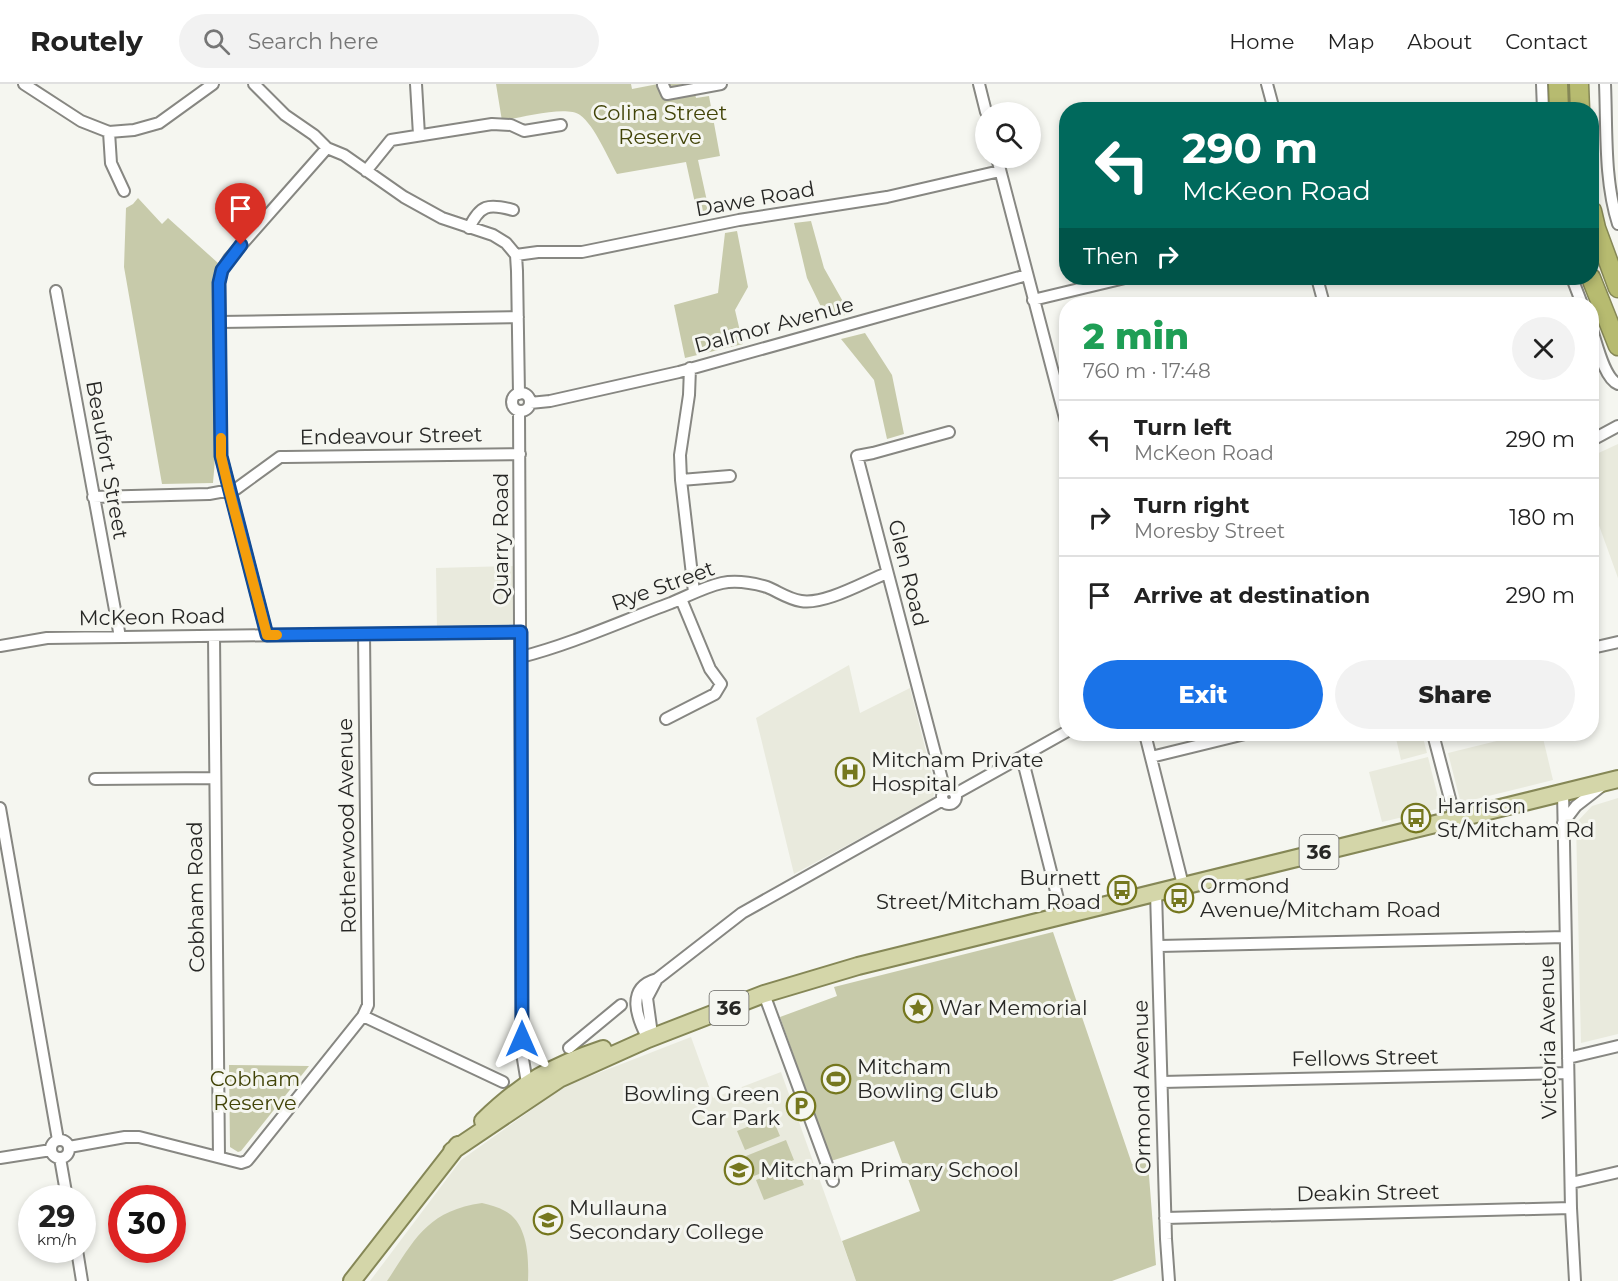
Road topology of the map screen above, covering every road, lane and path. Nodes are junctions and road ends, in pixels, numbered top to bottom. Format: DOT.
graph roads {
  1 [pos="24,84"];
  2 [pos="213,84"];
  3 [pos="254,84"];
  4 [pos="416,84"];
  5 [pos="721,84"];
  6 [pos="979,84"];
  7 [pos="1267,84"];
  8 [pos="1542,84"];
  9 [pos="1557,84"];
  10 [pos="1579,84"];
  11 [pos="1605,84"];
  12 [pos="663,85"];
  13 [pos="708,85"];
  14 [pos="984,102"];
  15 [pos="1272,102"];
  16 [pos="1543,102"];
  17 [pos="1558,102"];
  18 [pos="1580,102"];
  19 [pos="561,125"];
  20 [pos="109,132"];
  21 [pos="419,135"];
  22 [pos="327,148"];
  23 [pos="999,168"];
  24 [pos="366,171"];
  25 [pos="1000,171"];
  26 [pos="124,191"];
  27 [pos="513,210"];
  28 [pos="1618,224"];
  29 [pos="469,228"];
  30 [pos="1599,236"];
  31 [pos="516,255"];
  32 [pos="1027,276"];
  33 [pos="1096,285"];
  34 [pos="1618,288"];
  35 [pos="56,291"];
  36 [pos="1599,298"];
  37 [pos="1033,300"];
  38 [pos="518,317"];
  39 [pos="219,322"];
  40 [pos="1618,346"];
  41 [pos="1599,349"];
  42 [pos="690,368"];
  43 [pos="1618,384"];
  44 [pos="519,393"];
  45 [pos="1059,396"];
  46 [pos="530,403"];
  47 [pos="519,411"];
  48 [pos="1618,426"];
  49 [pos="949,432"];
  50 [pos="1599,436"];
  51 [pos="520,454"];
  52 [pos="730,476"];
  53 [pos="681,480"];
  54 [pos="229,490"];
  55 [pos="93,497"];
  56 [pos="887,573"];
  57 [pos="694,592"];
  58 [pos="681,599"];
  59 [pos="521,632"];
  60 [pos="364,634"];
  61 [pos="267,635"];
  62 [pos="214,636"];
  63 [pos="120,637"];
  64 [pos="1618,642"];
  65 [pos="0,646"];
  66 [pos="1599,646"];
  67 [pos="520,657"];
  68 [pos="666,719"];
  69 [pos="1059,736"];
  70 [pos="1147,741"];
  71 [pos="1216,741"];
  72 [pos="1434,741"];
  73 [pos="1151,757"];
  74 [pos="1020,758"];
  75 [pos="95,778"];
  76 [pos="215,778"];
  77 [pos="1613,780"];
  78 [pos="1563,792"];
  79 [pos="948,795"];
  80 [pos="0,808"];
  81 [pos="1455,818"];
  82 [pos="1563,823"];
  83 [pos="3,840"];
  84 [pos="1183,885"];
  85 [pos="1156,892"];
  86 [pos="1062,915"];
  87 [pos="1565,937"];
  88 [pos="1159,946"];
  89 [pos="764,994"];
  90 [pos="621,1005"];
  91 [pos="363,1016"];
  92 [pos="600,1024"];
  93 [pos="648,1039"];
  94 [pos="1618,1046"];
  95 [pos="569,1048"];
  96 [pos="608,1048"];
  97 [pos="1568,1058"];
  98 [pos="1568,1073"];
  99 [pos="503,1082"];
  100 [pos="1162,1082"];
  101 [pos="530,1090"];
  102 [pos="58,1140"];
  103 [pos="69,1147"];
  104 [pos="51,1150"];
  105 [pos="219,1157"];
  106 [pos="0,1158"];
  107 [pos="60,1158"];
  108 [pos="1618,1172"];
  109 [pos="833,1181"];
  110 [pos="1570,1184"];
  111 [pos="65,1185"];
  112 [pos="1571,1208"];
  113 [pos="1165,1218"];
  114 [pos="79,1263"];
  115 [pos="82,1281"];
  116 [pos="352,1281"];
  117 [pos="1169,1281"];
  118 [pos="1575,1281"];
  1 -- 20 [label="street"];
  2 -- 20 [label="street"];
  3 -- 22 [label="street"];
  4 -- 21 [label="street"];
  5 -- 13 [label="street"];
  6 -- 14 [label="street"];
  7 -- 15 [label="street"];
  8 -- 16 [label="street"];
  9 -- 17 [label="highway"];
  10 -- 18 [label="highway"];
  11 -- 28 [label="street"];
  12 -- 13 [label="street"];
  19 -- 21 [label="street"];
  20 -- 26 [label="street"];
  21 -- 24 [label="street"];
  22 -- 24 [label="street"];
  22 -- 39 [label="street"];
  23 -- 25 [label="street"];
  24 -- 29 [label="street"];
  25 -- 31 [label="street, Dawe Road"];
  25 -- 32 [label="street"];
  27 -- 29 [label="street"];
  29 -- 31 [label="street"];
  30 -- 34 [label="highway"];
  31 -- 38 [label="street, Quarry Road"];
  32 -- 37 [label="street"];
  32 -- 42 [label="street, Dalmor Avenue"];
  33 -- 37 [label="street"];
  35 -- 55 [label="street, Beaufort Street"];
  36 -- 40 [label="highway"];
  37 -- 45 [label="street"];
  38 -- 39 [label="street"];
  38 -- 44 [label="street, Quarry Road"];
  39 -- 54 [label="street"];
  41 -- 43 [label="street"];
  42 -- 46 [label="street, Dalmor Avenue"];
  42 -- 53 [label="street"];
  44 -- 46 [label="street"];
  44 -- 47 [label="street, Quarry Road"];
  46 -- 47 [label="street"];
  47 -- 51 [label="street, Quarry Road"];
  48 -- 50 [label="street"];
  49 -- 56 [label="street, Glen Road"];
  51 -- 54 [label="street, Endeavour Street"];
  51 -- 59 [label="street, Quarry Road"];
  52 -- 53 [label="street"];
  53 -- 57 [label="street"];
  54 -- 55 [label="street, Endeavour Street"];
  54 -- 61 [label="street"];
  55 -- 63 [label="street, Beaufort Street"];
  56 -- 57 [label="street, Rye Street"];
  56 -- 79 [label="street, Glen Road"];
  57 -- 58 [label="street, Rye Street"];
  58 -- 67 [label="street, Rye Street"];
  58 -- 68 [label="street"];
  59 -- 60 [label="street, McKeon Road"];
  59 -- 67 [label="street, Quarry Road"];
  60 -- 61 [label="street, McKeon Road"];
  60 -- 91 [label="street, Rotherwood Avenue"];
  61 -- 62 [label="street, McKeon Road"];
  62 -- 63 [label="street, McKeon Road"];
  62 -- 76 [label="street, Cobham Road"];
  63 -- 65 [label="street, McKeon Road"];
  64 -- 66 [label="street"];
  67 -- 101 [label="street, Quarry Road"];
  69 -- 74 [label="street"];
  70 -- 73 [label="street"];
  71 -- 73 [label="street"];
  72 -- 81 [label="street"];
  73 -- 84 [label="street"];
  74 -- 79 [label="street"];
  74 -- 86 [label="street"];
  75 -- 76 [label="street"];
  76 -- 105 [label="street, Cobham Road"];
  77 -- 78 [label="main road, 36"];
  77 -- 82 [label="street"];
  78 -- 81 [label="main road, 36"];
  78 -- 82 [label="street, Victoria Avenue"];
  79 -- 93 [label="street"];
  80 -- 83 [label="street"];
  81 -- 84 [label="main road, 36"];
  82 -- 87 [label="street, Victoria Avenue"];
  83 -- 102 [label="street"];
  84 -- 85 [label="main road, 36"];
  85 -- 86 [label="main road, 36"];
  85 -- 88 [label="street, Ormond Avenue"];
  86 -- 89 [label="main road, 36"];
  87 -- 88 [label="street"];
  87 -- 97 [label="street, Victoria Avenue"];
  88 -- 100 [label="street, Ormond Avenue"];
  89 -- 93 [label="main road, 36"];
  89 -- 109 [label="street"];
  90 -- 92 [label="street"];
  91 -- 99 [label="street"];
  91 -- 105 [label="street"];
  92 -- 95 [label="street"];
  92 -- 96 [label="street"];
  93 -- 96 [label="main road, 36"];
  93 -- 101 [label="main road, 36"];
  94 -- 97 [label="street"];
  96 -- 101 [label="main road, 36"];
  97 -- 98 [label="street, Victoria Avenue"];
  98 -- 100 [label="street, Fellows Street"];
  98 -- 110 [label="street, Victoria Avenue"];
  100 -- 113 [label="street, Ormond Avenue"];
  101 -- 116 [label="main road, 36"];
  102 -- 103 [label="street"];
  102 -- 104 [label="street"];
  103 -- 105 [label="street"];
  103 -- 107 [label="street"];
  104 -- 106 [label="street"];
  104 -- 107 [label="street"];
  107 -- 111 [label="street"];
  108 -- 110 [label="street"];
  110 -- 112 [label="street, Victoria Avenue"];
  112 -- 113 [label="street, Deakin Street"];
  112 -- 118 [label="street, Victoria Avenue"];
  113 -- 117 [label="street, Ormond Avenue"];
  114 -- 115 [label="street"];
}
